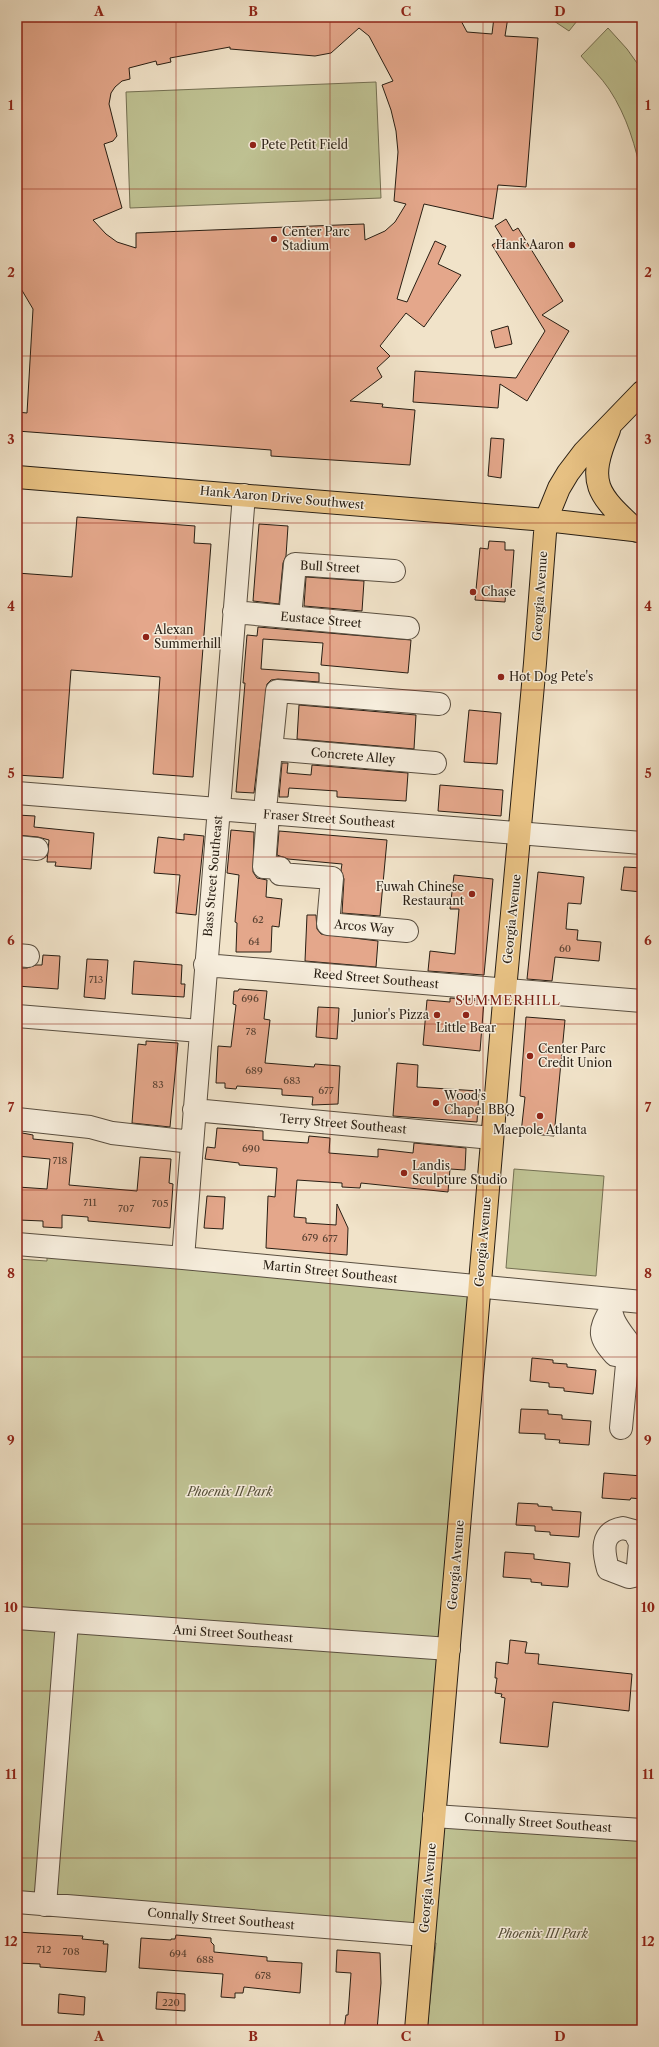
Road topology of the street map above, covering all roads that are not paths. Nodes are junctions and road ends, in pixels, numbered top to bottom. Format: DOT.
graph roads {
  1 [pos="642,392"];
  2 [pos="615,418"];
  3 [pos="17,477"];
  4 [pos="244,495"];
  5 [pos="546,520"];
  6 [pos="640,531"];
  7 [pos="394,570"];
  8 [pos="234,612"];
  9 [pos="290,618"];
  10 [pos="408,628"];
  11 [pos="440,704"];
  12 [pos="271,749"];
  13 [pos="435,763"];
  14 [pos="17,793"];
  15 [pos="267,807"];
  16 [pos="218,810"];
  17 [pos="520,833"];
  18 [pos="642,843"];
  19 [pos="407,931"];
  20 [pos="205,965"];
  21 [pos="505,990"];
  22 [pos="642,1001"];
  23 [pos="17,1016"];
  24 [pos="200,1031"];
  25 [pos="194,1110"];
  26 [pos="17,1119"];
  27 [pos="492,1138"];
  28 [pos="192,1142"];
  29 [pos="17,1244"];
  30 [pos="183,1258"];
  31 [pos="480,1286"];
  32 [pos="642,1302"];
  33 [pos="610,1305"];
  34 [pos="635,1353"];
  35 [pos="621,1428"];
  36 [pos="17,1618"];
  37 [pos="67,1622"];
  38 [pos="449,1649"];
  39 [pos="434,1816"];
  40 [pos="642,1830"];
  41 [pos="17,1902"];
  42 [pos="45,1905"];
  43 [pos="424,1935"];
  44 [pos="416,2030"];
  1 -- 2 [label="main road, Georgia Avenue"];
  2 -- 5 [label="main road, Georgia Avenue"];
  2 -- 6 [label="main road"];
  3 -- 4 [label="main road, Hank Aaron Drive Southwest"];
  4 -- 5 [label="main road, Hank Aaron Drive Southwest"];
  4 -- 8 [label="street, Bass Street Southeast"];
  5 -- 6 [label="main road, Hank Aaron Drive Southwest"];
  5 -- 17 [label="main road, Georgia Avenue"];
  7 -- 9 [label="street, Bull Street"];
  8 -- 9 [label="street, Eustace Street"];
  8 -- 16 [label="street, Bass Street Southeast"];
  9 -- 10 [label="street, Eustace Street"];
  11 -- 12 [label="street"];
  12 -- 13 [label="street, Concrete Alley"];
  12 -- 15 [label="street"];
  14 -- 16 [label="street, Fraser Street Southeast"];
  15 -- 16 [label="street, Fraser Street Southeast"];
  15 -- 17 [label="street, Fraser Street Southeast"];
  15 -- 19 [label="street, Arcos Way"];
  16 -- 20 [label="street, Bass Street Southeast"];
  17 -- 18 [label="street, Fraser Street Southeast"];
  17 -- 21 [label="main road, Georgia Avenue"];
  20 -- 21 [label="street, Reed Street Southeast"];
  20 -- 24 [label="street, Bass Street Southeast"];
  21 -- 22 [label="street, Reed Street Southeast"];
  21 -- 27 [label="main road, Georgia Avenue"];
  23 -- 24 [label="street"];
  24 -- 25 [label="street, Bass Street Southeast"];
  25 -- 27 [label="street, Terry Street Southeast"];
  25 -- 28 [label="street, Bass Street Southeast"];
  26 -- 28 [label="street"];
  27 -- 31 [label="main road, Georgia Avenue"];
  28 -- 30 [label="street, Bass Street Southeast"];
  29 -- 30 [label="street, Martin Street Southeast"];
  30 -- 31 [label="street, Martin Street Southeast"];
  31 -- 33 [label="street, Martin Street Southeast"];
  31 -- 38 [label="main road, Georgia Avenue"];
  32 -- 33 [label="street, Martin Street Southeast"];
  33 -- 34 [label="street"];
  34 -- 35 [label="street"];
  36 -- 37 [label="street, Ami Street Southeast"];
  37 -- 38 [label="street, Ami Street Southeast"];
  37 -- 42 [label="street"];
  38 -- 39 [label="main road, Georgia Avenue"];
  39 -- 40 [label="street, Connally Street Southeast"];
  39 -- 43 [label="main road, Georgia Avenue"];
  41 -- 42 [label="street, Connally Street Southeast"];
  42 -- 43 [label="street, Connally Street Southeast"];
  43 -- 44 [label="main road, Georgia Avenue"];
}
